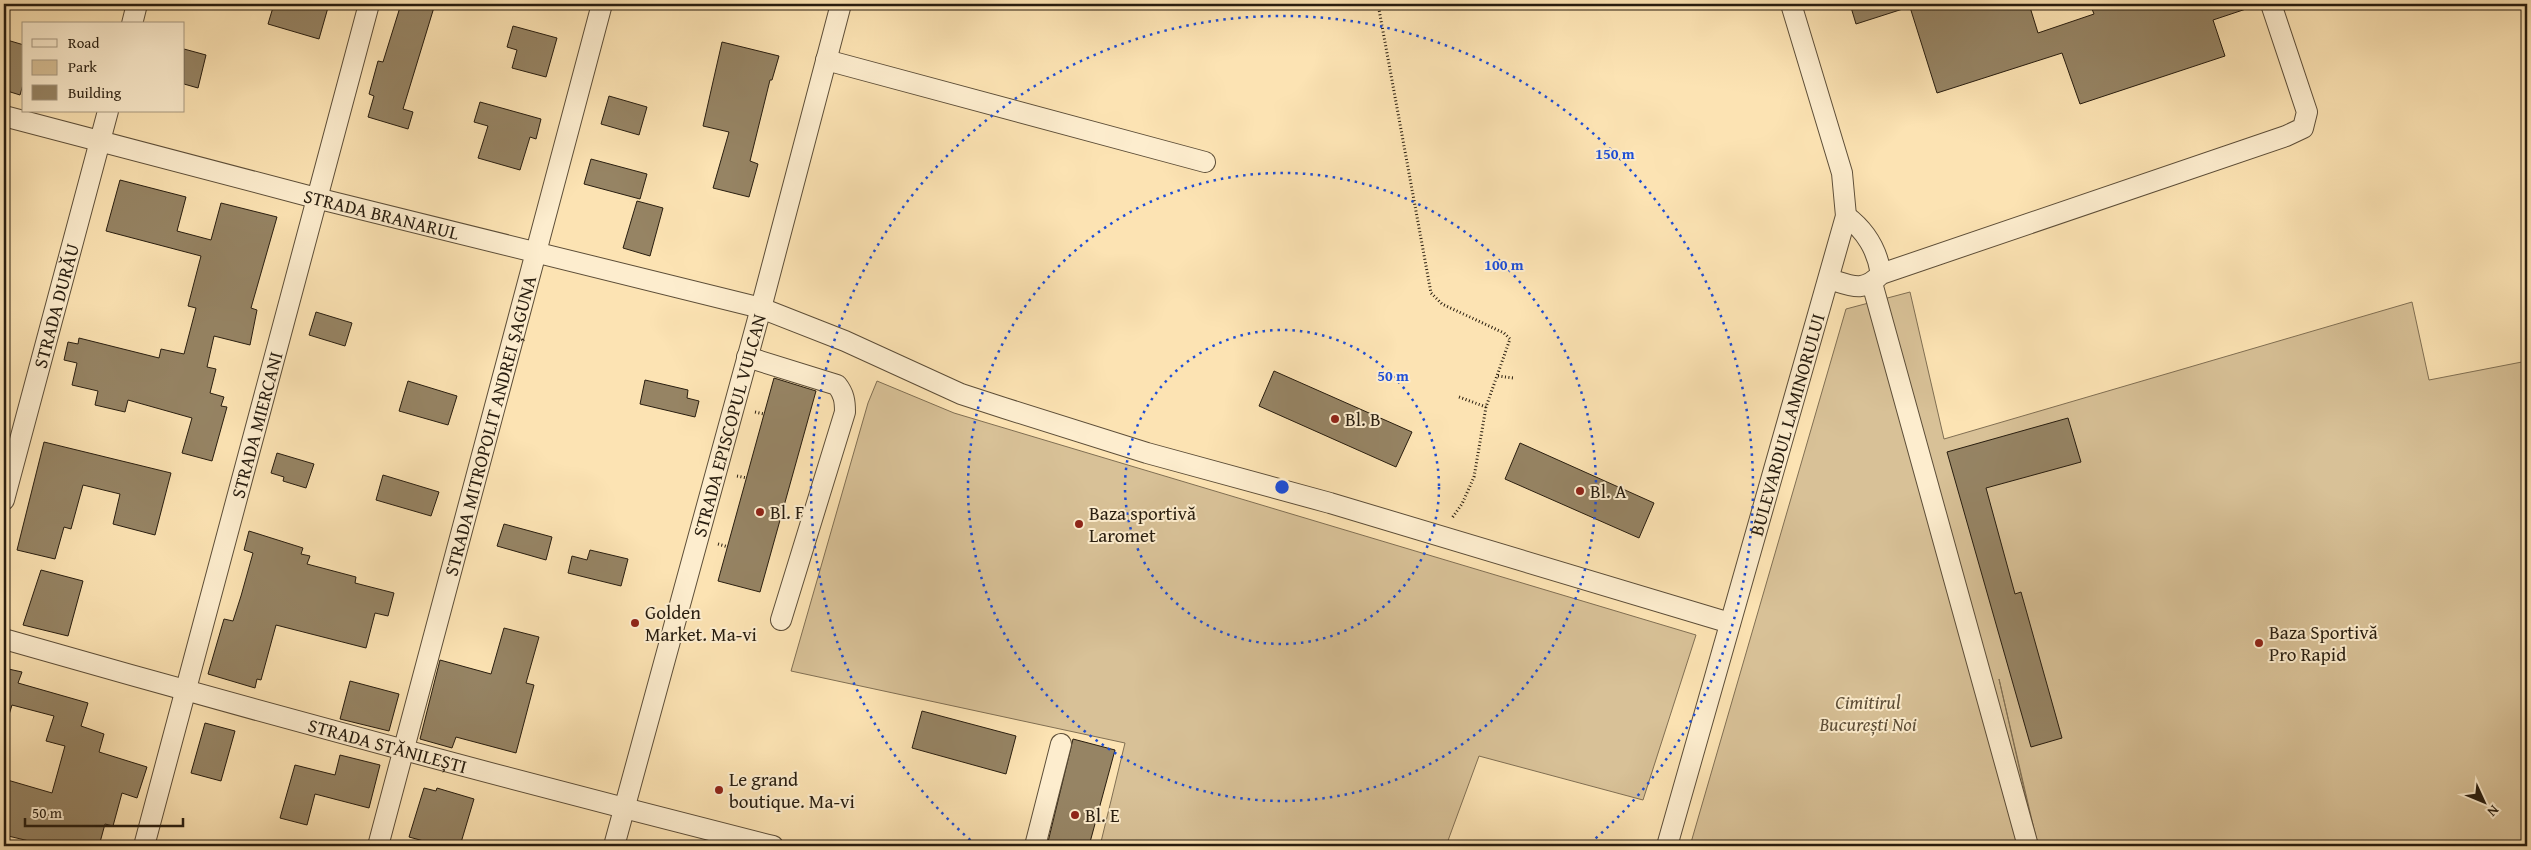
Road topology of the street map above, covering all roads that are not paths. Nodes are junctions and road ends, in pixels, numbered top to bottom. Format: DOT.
graph roads {
  1 [pos="137,4"];
  2 [pos="369,4"];
  3 [pos="602,4"];
  4 [pos="840,4"];
  5 [pos="1791,4"];
  6 [pos="2271,4"];
  7 [pos="132,22"];
  8 [pos="826,60"];
  9 [pos="108,112"];
  10 [pos="4,116"];
  11 [pos="100,141"];
  12 [pos="1205,162"];
  13 [pos="316,198"];
  14 [pos="1846,216"];
  15 [pos="535,253"];
  16 [pos="1876,278"];
  17 [pos="1829,279"];
  18 [pos="761,308"];
  19 [pos="747,357"];
  20 [pos="4,500"];
  21 [pos="781,620"];
  22 [pos="1730,623"];
  23 [pos="4,639"];
  24 [pos="185,691"];
  25 [pos="1061,744"];
  26 [pos="405,750"];
  27 [pos="624,809"];
  28 [pos="144,846"];
  29 [pos="378,846"];
  30 [pos="614,846"];
  31 [pos="773,846"];
  32 [pos="1035,846"];
  33 [pos="1667,846"];
  34 [pos="2028,846"];
  1 -- 7 [label="street"];
  2 -- 13 [label="street, STRADA MIERCANI"];
  3 -- 15 [label="street, STRADA MITROPOLIT ANDREI ȘAGUNA"];
  4 -- 8 [label="street, STRADA EPISCOPUL VULCAN"];
  5 -- 14 [label="street, BULEVARDUL LAMINORULUI"];
  6 -- 16 [label="street"];
  8 -- 12 [label="street"];
  8 -- 18 [label="street, STRADA EPISCOPUL VULCAN"];
  9 -- 11 [label="street, STRADA DURĂU"];
  10 -- 11 [label="street, STRADA BRANARUL"];
  11 -- 13 [label="street, STRADA BRANARUL"];
  11 -- 20 [label="street, STRADA DURĂU"];
  13 -- 15 [label="street, STRADA BRANARUL"];
  13 -- 24 [label="street, STRADA MIERCANI"];
  14 -- 16 [label="street"];
  14 -- 17 [label="street, BULEVARDUL LAMINORULUI"];
  15 -- 18 [label="street, STRADA BRANARUL"];
  15 -- 26 [label="street, STRADA MITROPOLIT ANDREI ȘAGUNA"];
  16 -- 17 [label="street"];
  16 -- 34 [label="street"];
  17 -- 22 [label="street, BULEVARDUL LAMINORULUI"];
  18 -- 19 [label="street, STRADA EPISCOPUL VULCAN"];
  18 -- 22 [label="street, STRADA BRANARUL"];
  19 -- 21 [label="street"];
  19 -- 27 [label="street, STRADA EPISCOPUL VULCAN"];
  22 -- 33 [label="street, BULEVARDUL LAMINORULUI"];
  23 -- 24 [label="street, STRADA STĂNILEȘTI"];
  24 -- 26 [label="street, STRADA STĂNILEȘTI"];
  24 -- 28 [label="street, STRADA MIERCANI"];
  25 -- 32 [label="street"];
  26 -- 27 [label="street, STRADA STĂNILEȘTI"];
  26 -- 29 [label="street, STRADA MITROPOLIT ANDREI ȘAGUNA"];
  27 -- 30 [label="street, STRADA EPISCOPUL VULCAN"];
  27 -- 31 [label="street, STRADA STĂNILEȘTI"];
}
